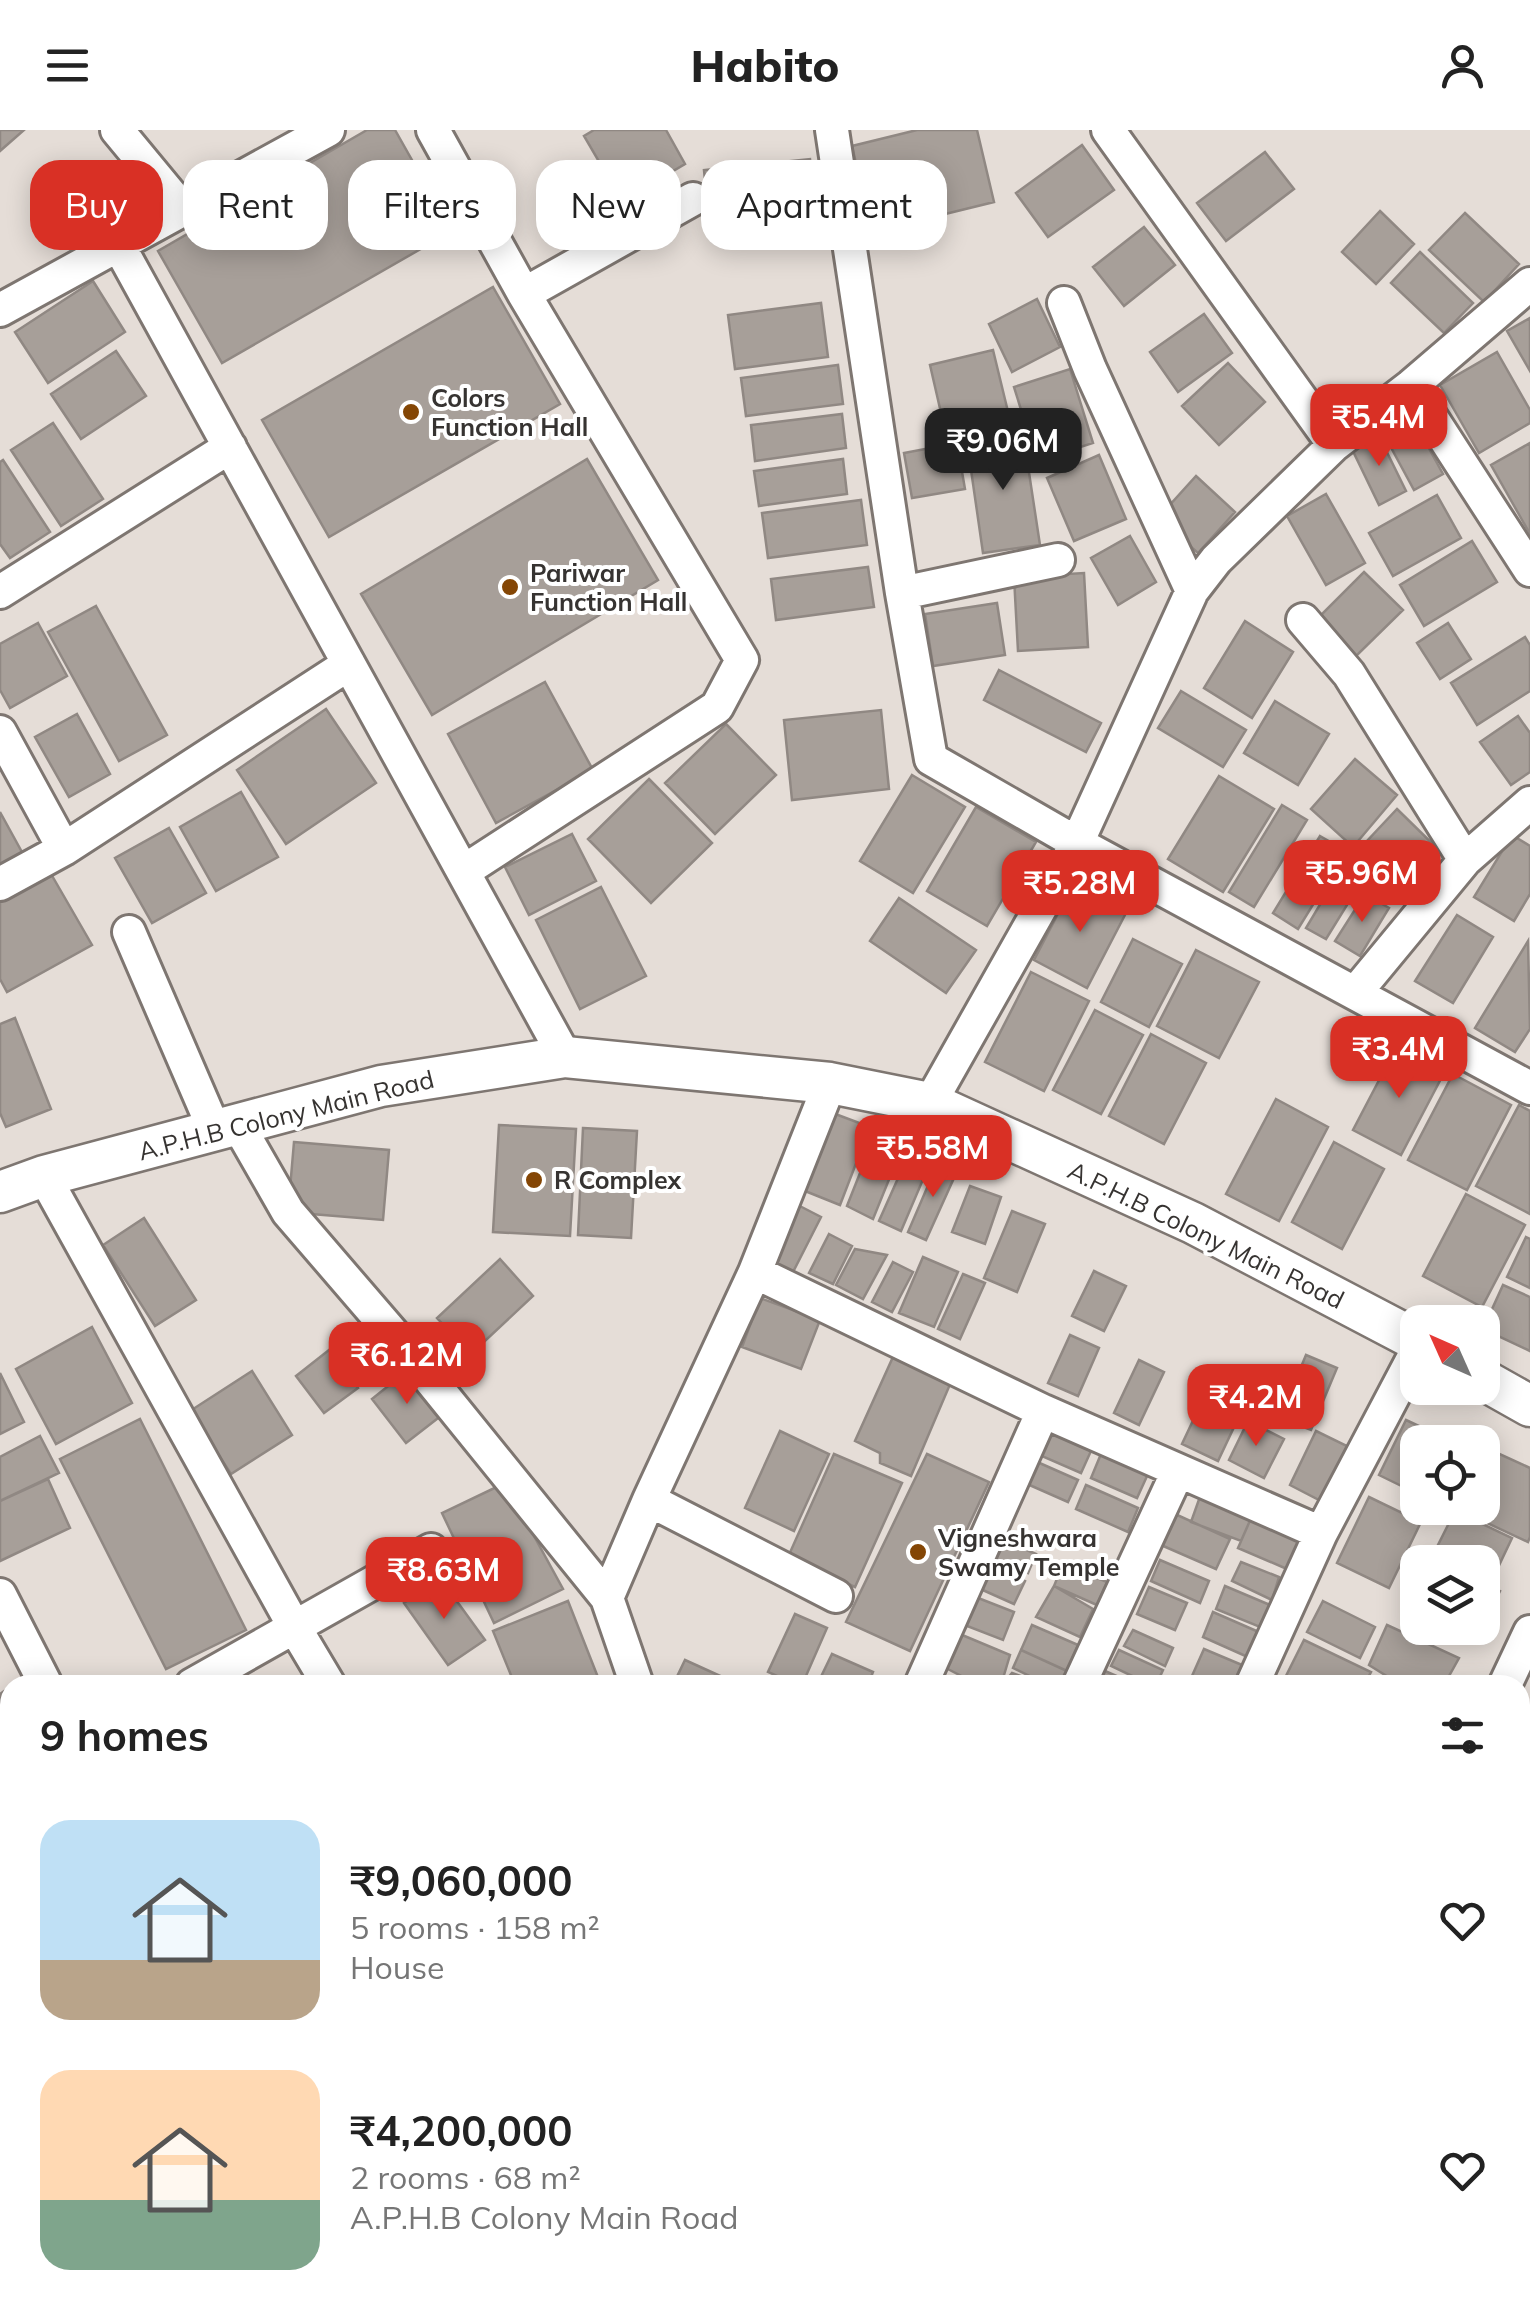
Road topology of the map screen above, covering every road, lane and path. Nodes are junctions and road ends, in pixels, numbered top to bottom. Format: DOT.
graph roads {
  1 [pos="117,130"];
  2 [pos="328,130"];
  3 [pos="432,130"];
  4 [pos="832,130"];
  5 [pos="1108,130"];
  6 [pos="274,160"];
  7 [pos="693,199"];
  8 [pos="183,209"];
  9 [pos="112,250"];
  10 [pos="121,250"];
  11 [pos="1530,284"];
  12 [pos="524,294"];
  13 [pos="1064,303"];
  14 [pos="0,310"];
  15 [pos="1411,386"];
  16 [pos="1334,445"];
  17 [pos="230,447"];
  18 [pos="1058,560"];
  19 [pos="1530,570"];
  20 [pos="1192,591"];
  21 [pos="0,592"];
  22 [pos="902,593"];
  23 [pos="1302,620"];
  24 [pos="349,664"];
  25 [pos="0,732"];
  26 [pos="1530,803"];
  27 [pos="1077,843"];
  28 [pos="64,849"];
  29 [pos="1465,860"];
  30 [pos="464,870"];
  31 [pos="0,884"];
  32 [pos="129,932"];
  33 [pos="1356,992"];
  34 [pos="565,1057"];
  35 [pos="830,1083"];
  36 [pos="1530,1088"];
  37 [pos="930,1103"];
  38 [pos="225,1126"];
  39 [pos="44,1176"];
  40 [pos="0,1192"];
  41 [pos="755,1272"];
  42 [pos="1400,1335"];
  43 [pos="1400,1380"];
  44 [pos="1500,1389"];
  45 [pos="1530,1406"];
  46 [pos="1043,1411"];
  47 [pos="1178,1471"];
  48 [pos="649,1500"];
  49 [pos="1321,1533"];
  50 [pos="432,1550"];
  51 [pos="0,1595"];
  52 [pos="836,1596"];
  53 [pos="607,1598"];
  54 [pos="294,1628"];
  55 [pos="1530,1632"];
  56 [pos="41,1675"];
  57 [pos="210,1675"];
  58 [pos="323,1675"];
  59 [pos="634,1675"];
  60 [pos="925,1675"];
  61 [pos="1084,1675"];
  62 [pos="1257,1675"];
  63 [pos="1510,1675"];
  1 -- 8 [label="street"];
  2 -- 6 [label="street"];
  3 -- 12 [label="street"];
  4 -- 22 [label="street"];
  5 -- 16 [label="street"];
  7 -- 12 [label="street"];
  9 -- 14 [label="street"];
  10 -- 17 [label="street"];
  11 -- 15 [label="street"];
  12 -- 30 [label="street"];
  13 -- 20 [label="street"];
  15 -- 16 [label="street"];
  15 -- 19 [label="street"];
  16 -- 20 [label="street"];
  17 -- 21 [label="street"];
  17 -- 24 [label="street"];
  18 -- 22 [label="street"];
  20 -- 27 [label="street"];
  22 -- 27 [label="street"];
  23 -- 29 [label="street"];
  24 -- 28 [label="street"];
  24 -- 30 [label="street"];
  25 -- 28 [label="street"];
  26 -- 29 [label="street"];
  27 -- 33 [label="street"];
  27 -- 37 [label="street"];
  28 -- 31 [label="street"];
  29 -- 33 [label="street"];
  30 -- 34 [label="street"];
  32 -- 38 [label="street"];
  33 -- 36 [label="street"];
  34 -- 35 [label="street, A.P.H.B Colony Main Road"];
  34 -- 38 [label="street, A.P.H.B Colony Main Road"];
  35 -- 37 [label="street, A.P.H.B Colony Main Road"];
  35 -- 41 [label="street"];
  37 -- 42 [label="street, A.P.H.B Colony Main Road"];
  38 -- 39 [label="street, A.P.H.B Colony Main Road"];
  38 -- 53 [label="street"];
  39 -- 40 [label="street, A.P.H.B Colony Main Road"];
  39 -- 54 [label="street"];
  41 -- 46 [label="street"];
  41 -- 48 [label="street"];
  43 -- 49 [label="street"];
  44 -- 45 [label="street"];
  46 -- 47 [label="street"];
  46 -- 60 [label="street"];
  47 -- 49 [label="street"];
  47 -- 61 [label="street"];
  48 -- 52 [label="street"];
  48 -- 53 [label="street"];
  49 -- 62 [label="street"];
  50 -- 54 [label="street"];
  51 -- 56 [label="street"];
  53 -- 59 [label="street"];
  54 -- 57 [label="street"];
  54 -- 58 [label="street"];
  55 -- 63 [label="street"];
}
